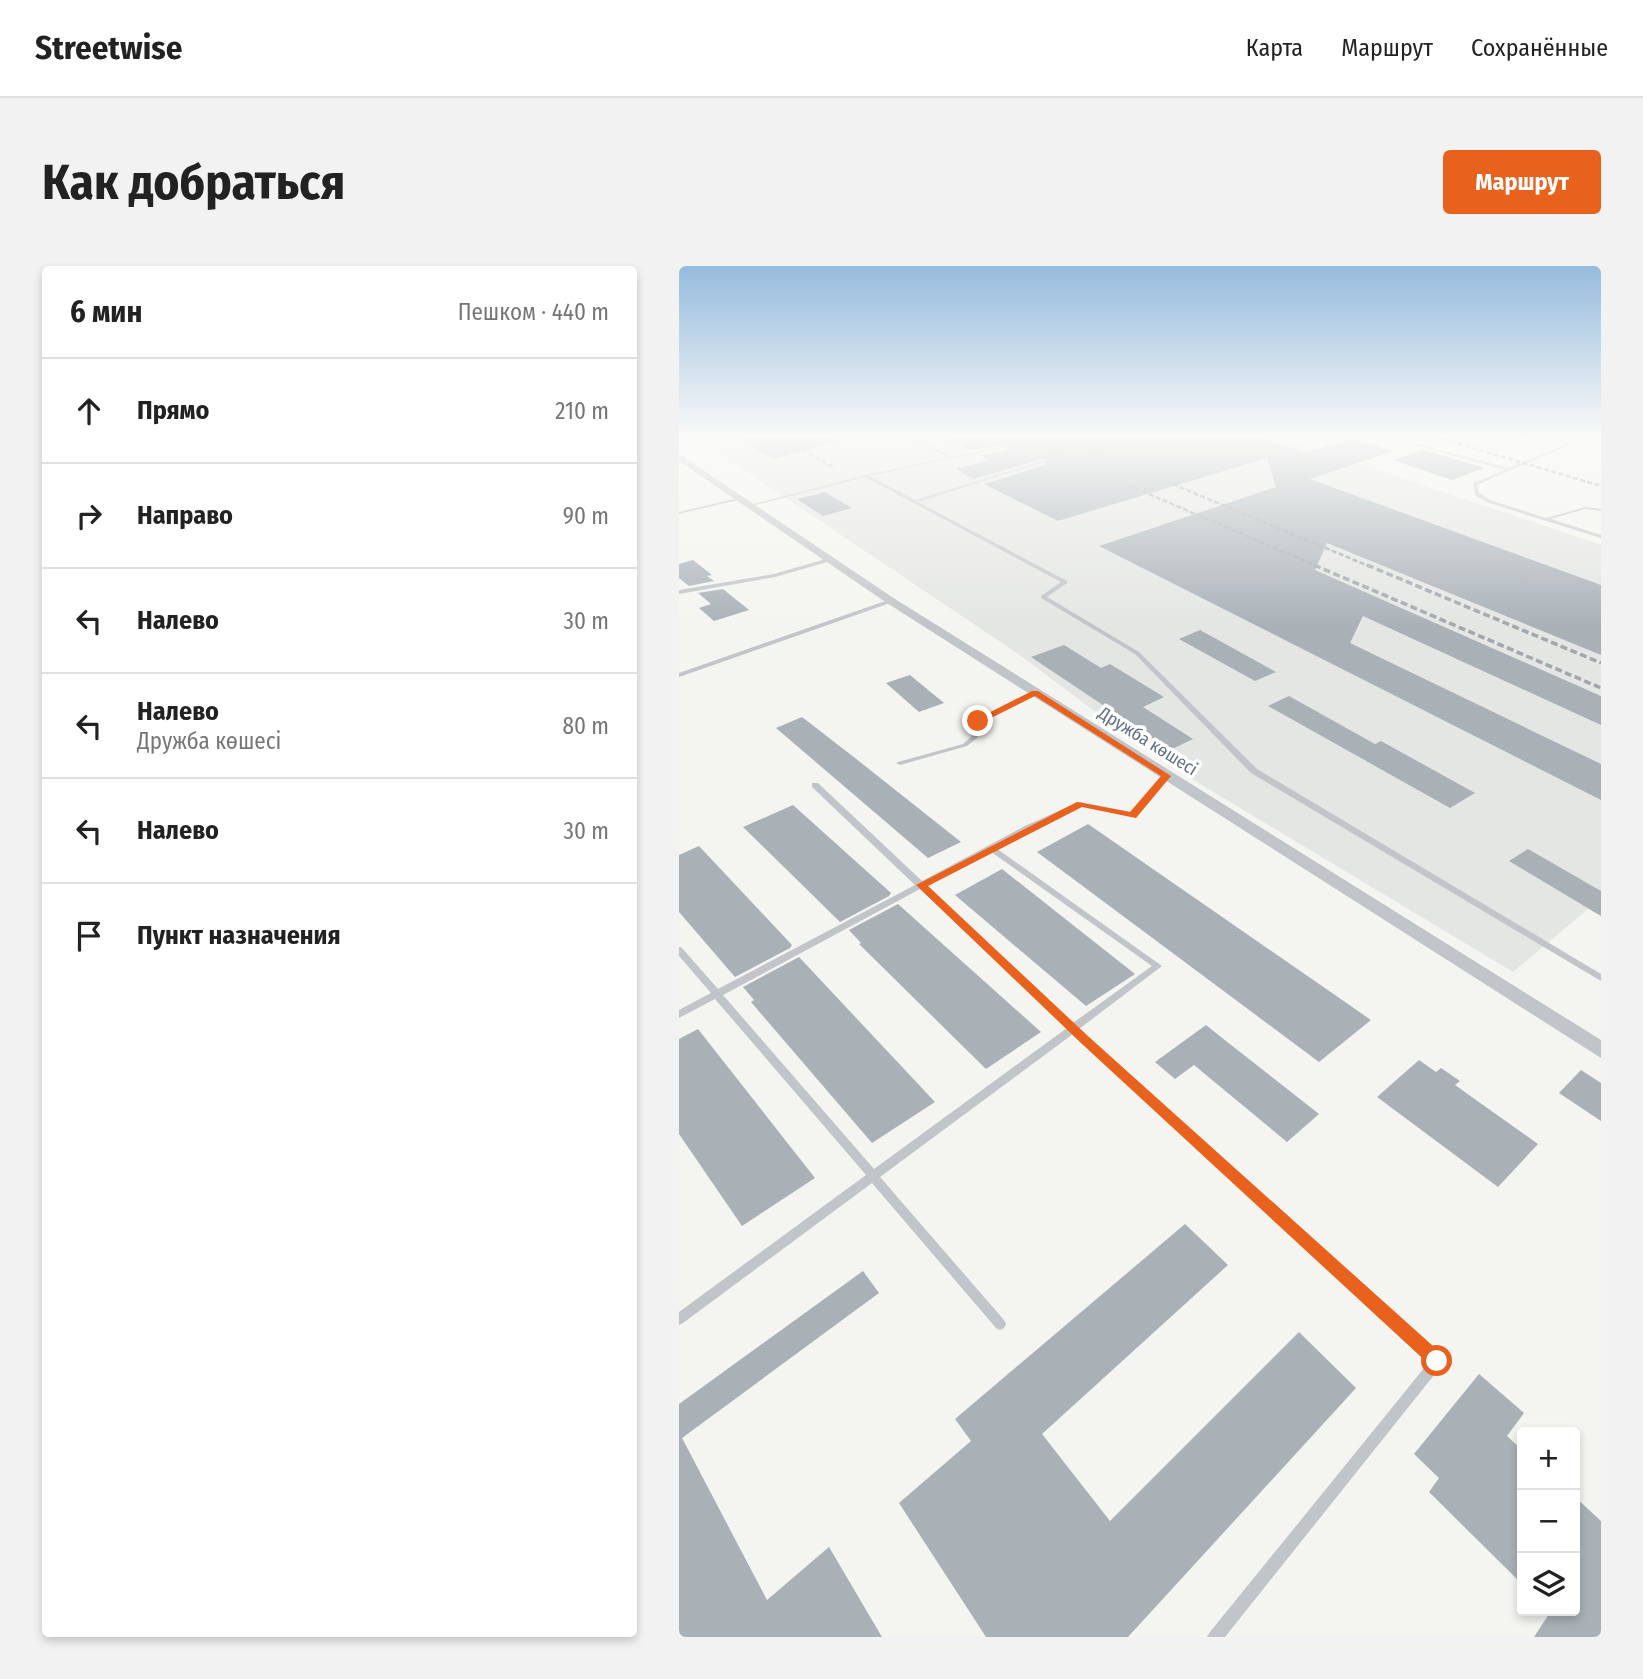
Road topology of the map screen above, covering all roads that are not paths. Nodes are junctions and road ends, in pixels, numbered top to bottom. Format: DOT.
graph roads {
  1 [pos="739,499"];
  2 [pos="757,499"];
  3 [pos="908,499"];
  4 [pos="924,499"];
  5 [pos="1490,499"];
  6 [pos="743,502"];
  7 [pos="914,502"];
  8 [pos="1601,510"];
  9 [pos="679,513"];
  10 [pos="1546,520"];
  11 [pos="1601,537"];
  12 [pos="829,560"];
  13 [pos="679,592"];
  14 [pos="891,601"];
  15 [pos="679,675"];
  16 [pos="1035,692"];
  17 [pos="900,763"];
  18 [pos="1166,776"];
  19 [pos="815,785"];
  20 [pos="991,848"];
  21 [pos="921,885"];
  22 [pos="679,950"];
  23 [pos="1601,978"];
  24 [pos="717,994"];
  25 [pos="679,1014"];
  26 [pos="1073,1029"];
  27 [pos="1601,1050"];
  28 [pos="873,1176"];
  29 [pos="679,1318"];
  30 [pos="1000,1324"];
  31 [pos="1215,1637"];
  1 -- 6 [label="street, Дружба көшесі"];
  2 -- 6 [label="lane"];
  3 -- 7 [label="lane"];
  4 -- 7 [label="lane"];
  5 -- 10 [label="lane"];
  6 -- 9 [label="lane"];
  6 -- 12 [label="street, Дружба көшесі"];
  7 -- 23 [label="lane"];
  8 -- 10 [label="lane"];
  10 -- 11 [label="lane"];
  12 -- 13 [label="lane"];
  12 -- 14 [label="street, Дружба көшесі"];
  14 -- 15 [label="lane"];
  14 -- 16 [label="street, Дружба көшесі"];
  16 -- 17 [label="lane"];
  16 -- 18 [label="street, Дружба көшесі"];
  18 -- 20 [label="lane"];
  18 -- 27 [label="street, Дружба көшесі"];
  19 -- 21 [label="lane"];
  20 -- 21 [label="lane"];
  20 -- 26 [label="lane"];
  21 -- 24 [label="lane"];
  21 -- 26 [label="lane"];
  22 -- 24 [label="lane"];
  24 -- 25 [label="lane"];
  24 -- 28 [label="lane"];
  26 -- 28 [label="lane"];
  26 -- 31 [label="lane"];
  28 -- 29 [label="lane"];
  28 -- 30 [label="lane"];
}
